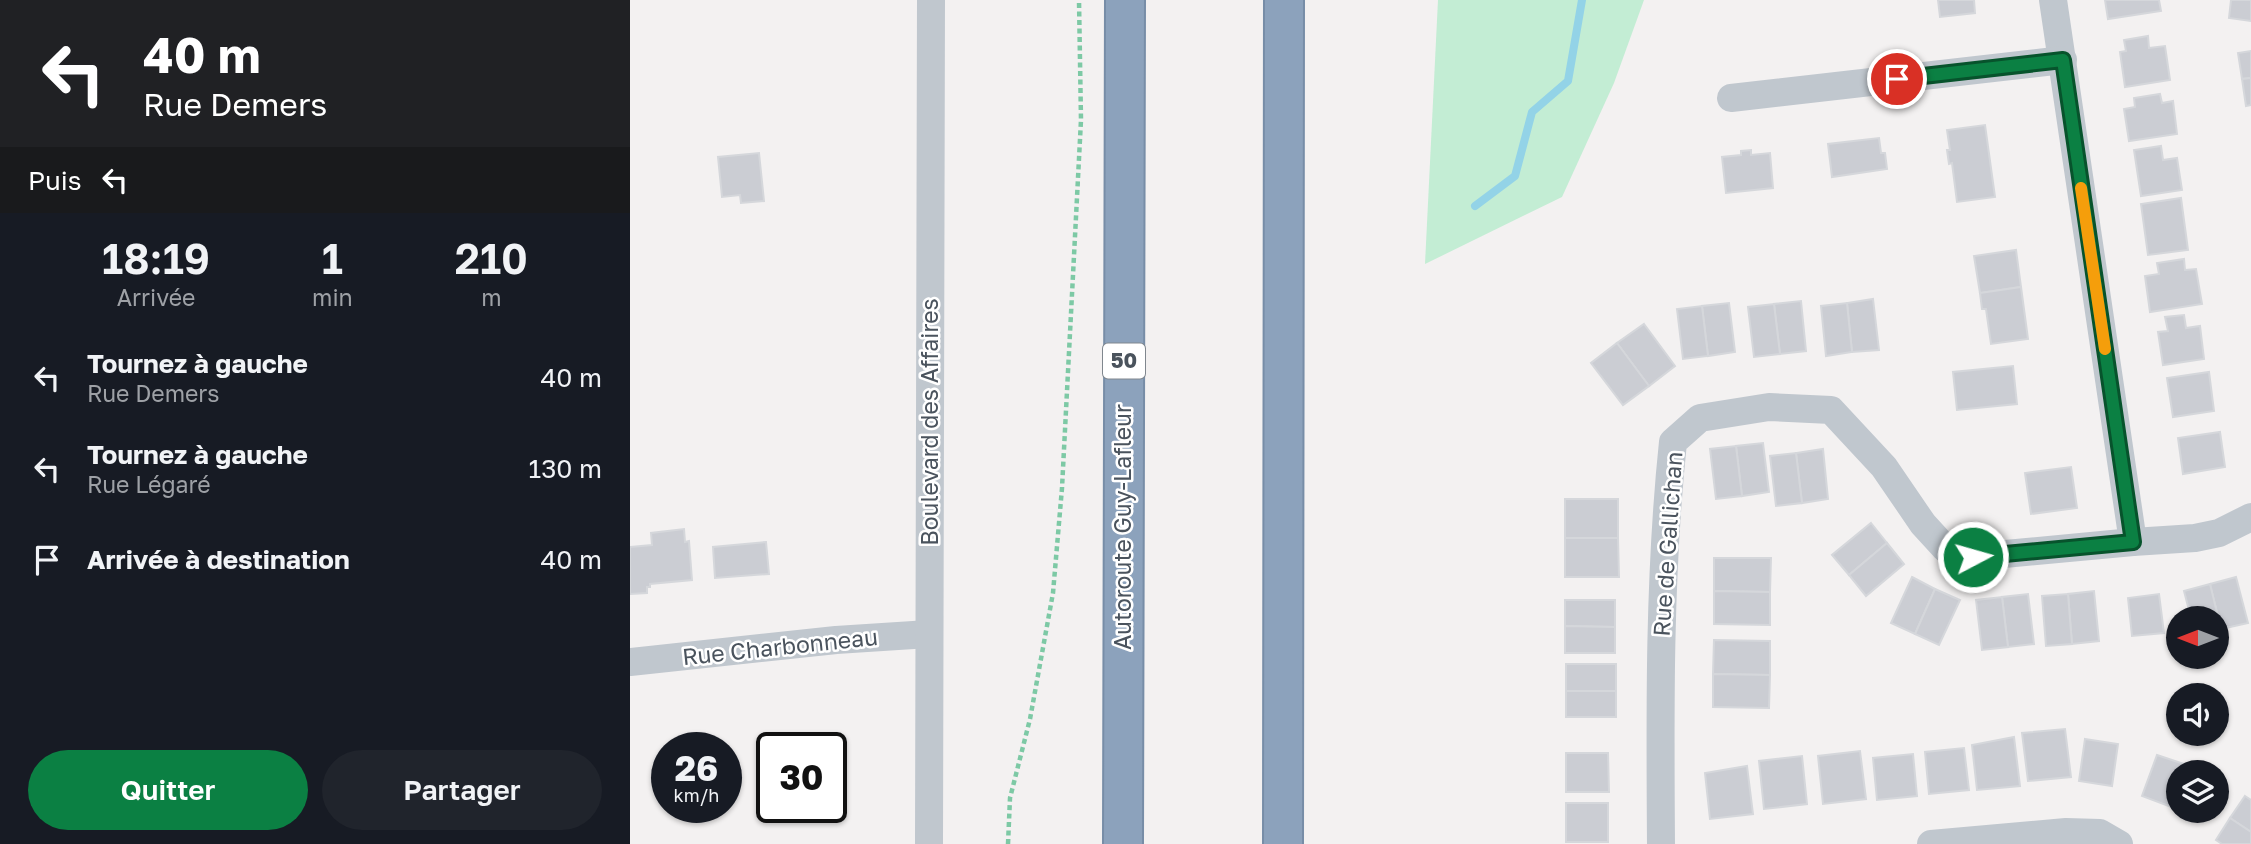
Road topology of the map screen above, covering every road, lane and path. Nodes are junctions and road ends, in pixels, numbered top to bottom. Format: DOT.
graph roads {
  1 [pos="931,0"];
  2 [pos="1079,0"];
  3 [pos="1125,0"];
  4 [pos="1284,0"];
  5 [pos="2053,0"];
  6 [pos="2063,60"];
  7 [pos="1731,98"];
  8 [pos="2251,517"];
  9 [pos="2133,542"];
  10 [pos="929,634"];
  11 [pos="630,662"];
  12 [pos="929,844"];
  13 [pos="1008,844"];
  14 [pos="1123,844"];
  15 [pos="1283,844"];
  16 [pos="1661,844"];
  17 [pos="1931,844"];
  18 [pos="2119,844"];
  1 -- 10 [label="street, Boulevard des Affaires"];
  2 -- 13 [label="path"];
  3 -- 14 [label="highway, Autoroute Guy-Lafleur / 50"];
  4 -- 15 [label="highway"];
  5 -- 6 [label="street"];
  6 -- 7 [label="street"];
  6 -- 9 [label="street"];
  8 -- 9 [label="street, Rue de Gallichan"];
  9 -- 16 [label="street, Rue de Gallichan"];
  10 -- 11 [label="street, Rue Charbonneau"];
  10 -- 12 [label="street, Boulevard des Affaires"];
  17 -- 18 [label="street"];
}
